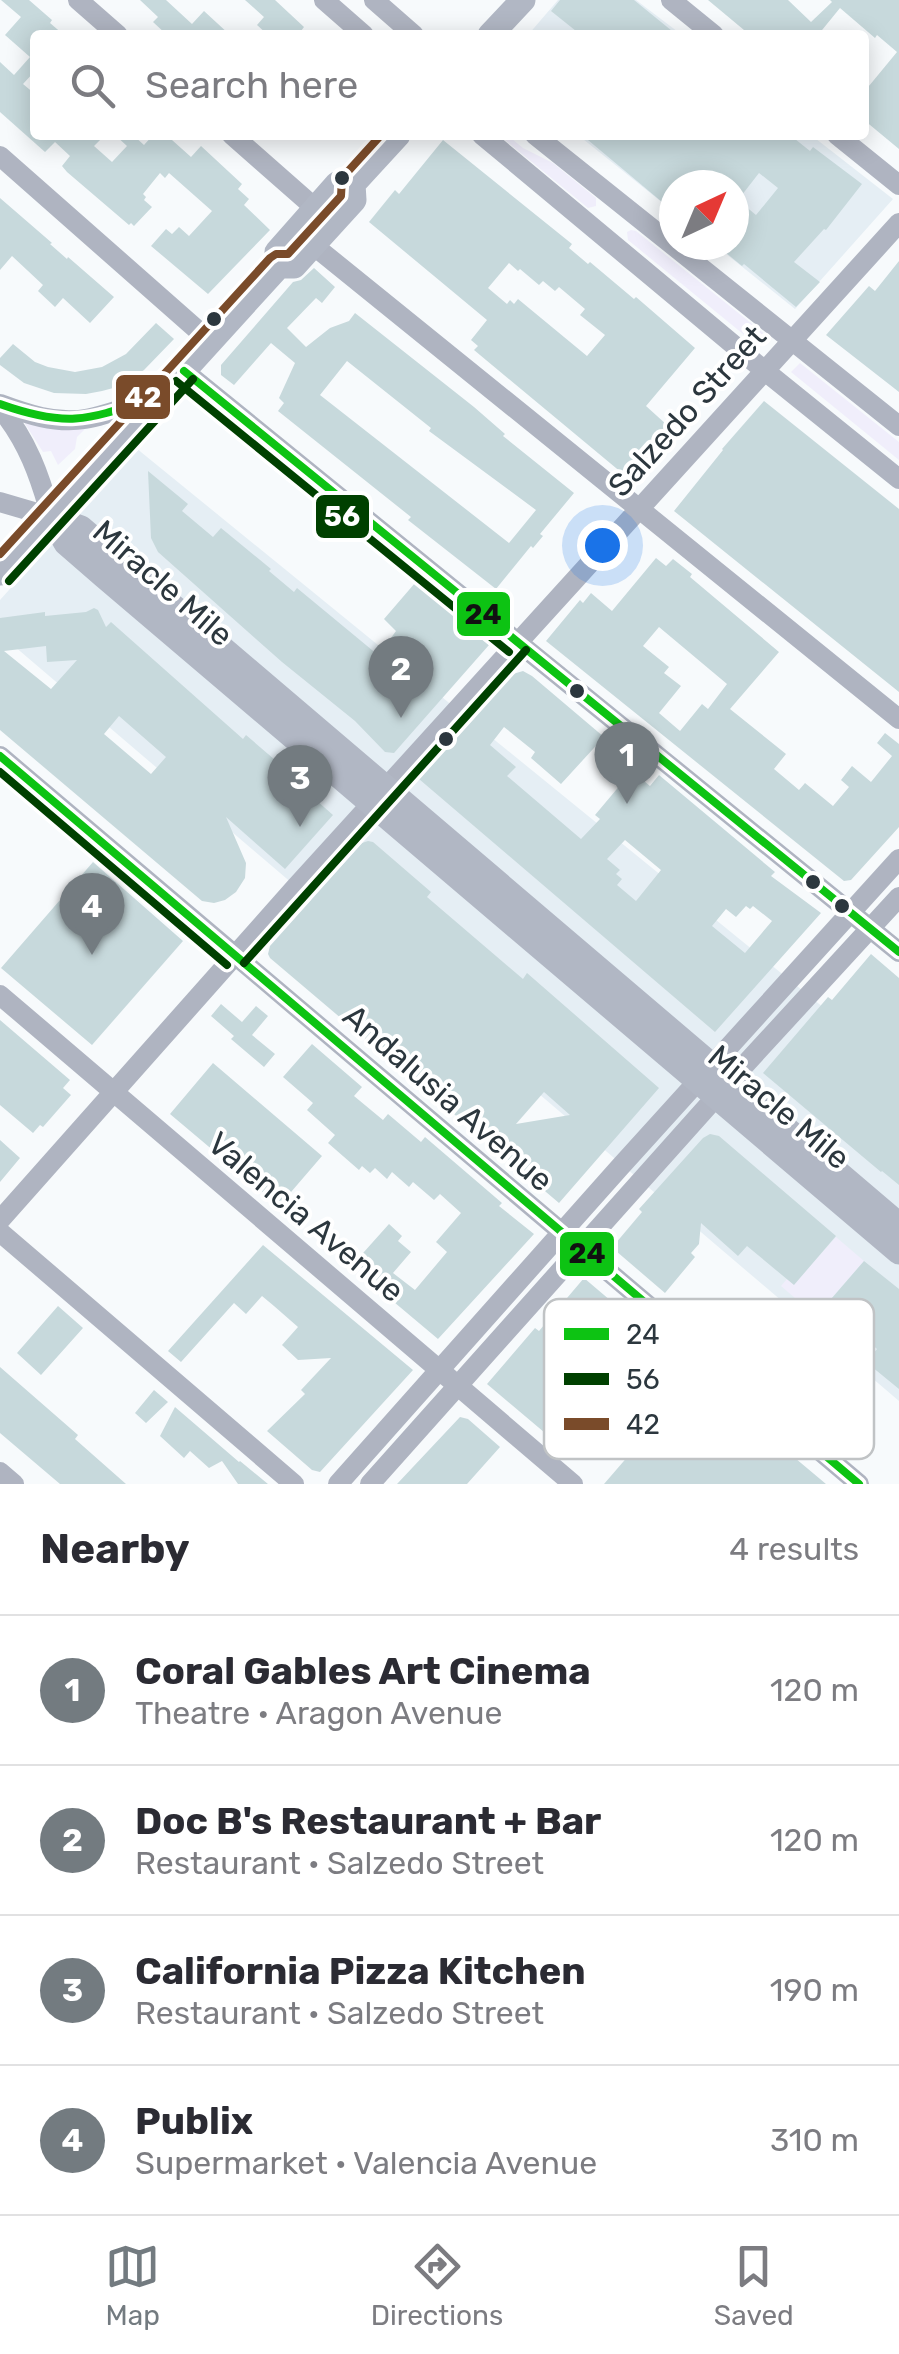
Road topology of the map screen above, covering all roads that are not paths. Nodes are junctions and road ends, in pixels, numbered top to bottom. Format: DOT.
graph roads {
  1 [pos="78,0"];
  2 [pos="324,0"];
  3 [pos="374,0"];
  4 [pos="523,0"];
  5 [pos="671,0"];
  6 [pos="112,30"];
  7 [pos="358,30"];
  8 [pos="408,30"];
  9 [pos="495,30"];
  10 [pos="708,30"];
  11 [pos="238,140"];
  12 [pos="393,140"];
  13 [pos="488,140"];
  14 [pos="540,140"];
  15 [pos="843,140"];
  16 [pos="0,156"];
  17 [pos="345,184"];
  18 [pos="899,185"];
  19 [pos="606,191"];
  20 [pos="315,208"];
  21 [pos="640,219"];
  22 [pos="583,220"];
  23 [pos="899,223"];
  24 [pos="313,245"];
  25 [pos="621,250"];
  26 [pos="279,266"];
  27 [pos="792,340"];
  28 [pos="211,342"];
  29 [pos="184,371"];
  30 [pos="765,371"];
  31 [pos="162,396"];
  32 [pos="0,406"];
  33 [pos="899,426"];
  34 [pos="899,479"];
  35 [pos="0,502"];
  36 [pos="639,508"];
  37 [pos="51,517"];
  38 [pos="0,572"];
  39 [pos="517,642"];
  40 [pos="899,719"];
  41 [pos="0,756"];
  42 [pos="378,795"];
  43 [pos="899,859"];
  44 [pos="899,897"];
  45 [pos="851,913"];
  46 [pos="870,928"];
  47 [pos="899,952"];
  48 [pos="235,955"];
  49 [pos="0,995"];
  50 [pos="714,1080"];
  51 [pos="113,1093"];
  52 [pos="0,1220"];
  53 [pos="899,1224"];
  54 [pos="0,1232"];
  55 [pos="560,1233"];
  56 [pos="580,1249"];
  57 [pos="899,1252"];
  58 [pos="639,1299"];
  59 [pos="440,1370"];
  60 [pos="458,1386"];
  61 [pos="829,1459"];
  62 [pos="0,1472"];
  63 [pos="14,1484"];
  64 [pos="294,1484"];
  65 [pos="338,1484"];
  66 [pos="370,1484"];
  67 [pos="573,1484"];
  68 [pos="859,1484"];
  1 -- 6 [label="street"];
  2 -- 7 [label="street"];
  3 -- 8 [label="street"];
  4 -- 9 [label="main road"];
  5 -- 10 [label="street"];
  11 -- 20 [label="street"];
  12 -- 17 [label="main road"];
  13 -- 22 [label="street"];
  14 -- 19 [label="street"];
  15 -- 18 [label="street"];
  16 -- 28 [label="street"];
  17 -- 20 [label="main road"];
  17 -- 24 [label="main road"];
  19 -- 21 [label="street"];
  19 -- 22 [label="street"];
  20 -- 26 [label="main road"];
  21 -- 25 [label="street"];
  21 -- 27 [label="street"];
  22 -- 25 [label="street"];
  23 -- 27 [label="street, Salzedo Street"];
  24 -- 26 [label="main road"];
  24 -- 36 [label="street"];
  25 -- 30 [label="street"];
  26 -- 28 [label="main road"];
  27 -- 30 [label="street, Salzedo Street"];
  27 -- 33 [label="street"];
  28 -- 29 [label="main road"];
  29 -- 31 [label="main road"];
  29 -- 39 [label="street"];
  30 -- 34 [label="street"];
  30 -- 36 [label="street, Salzedo Street"];
  31 -- 32 [label="street"];
  31 -- 37 [label="main road"];
  32 -- 37 [label="street"];
  35 -- 37 [label="street"];
  36 -- 39 [label="street, Salzedo Street"];
  36 -- 40 [label="street"];
  37 -- 38 [label="main road"];
  37 -- 42 [label="main road, Miracle Mile"];
  39 -- 42 [label="street, Salzedo Street"];
  39 -- 45 [label="street"];
  41 -- 48 [label="street, Andalusia Avenue"];
  42 -- 48 [label="street, Salzedo Street"];
  42 -- 50 [label="main road, Miracle Mile"];
  43 -- 45 [label="street"];
  44 -- 46 [label="street"];
  45 -- 46 [label="street"];
  45 -- 50 [label="street"];
  46 -- 47 [label="street"];
  46 -- 50 [label="street"];
  48 -- 51 [label="street, Salzedo Street"];
  48 -- 55 [label="street, Andalusia Avenue"];
  49 -- 51 [label="street, Valencia Avenue"];
  50 -- 53 [label="main road, Miracle Mile"];
  50 -- 55 [label="street"];
  50 -- 56 [label="street"];
  50 -- 57 [label="main road, Miracle Mile"];
  51 -- 52 [label="street, Salzedo Street"];
  51 -- 59 [label="street, Valencia Avenue"];
  54 -- 64 [label="street"];
  55 -- 56 [label="street, Andalusia Avenue"];
  55 -- 59 [label="street"];
  56 -- 58 [label="street, Andalusia Avenue"];
  56 -- 60 [label="street"];
  59 -- 60 [label="street, Valencia Avenue"];
  59 -- 65 [label="street"];
  60 -- 66 [label="street"];
  60 -- 67 [label="street, Valencia Avenue"];
  61 -- 68 [label="street, Andalusia Avenue"];
  62 -- 63 [label="street"];
}
